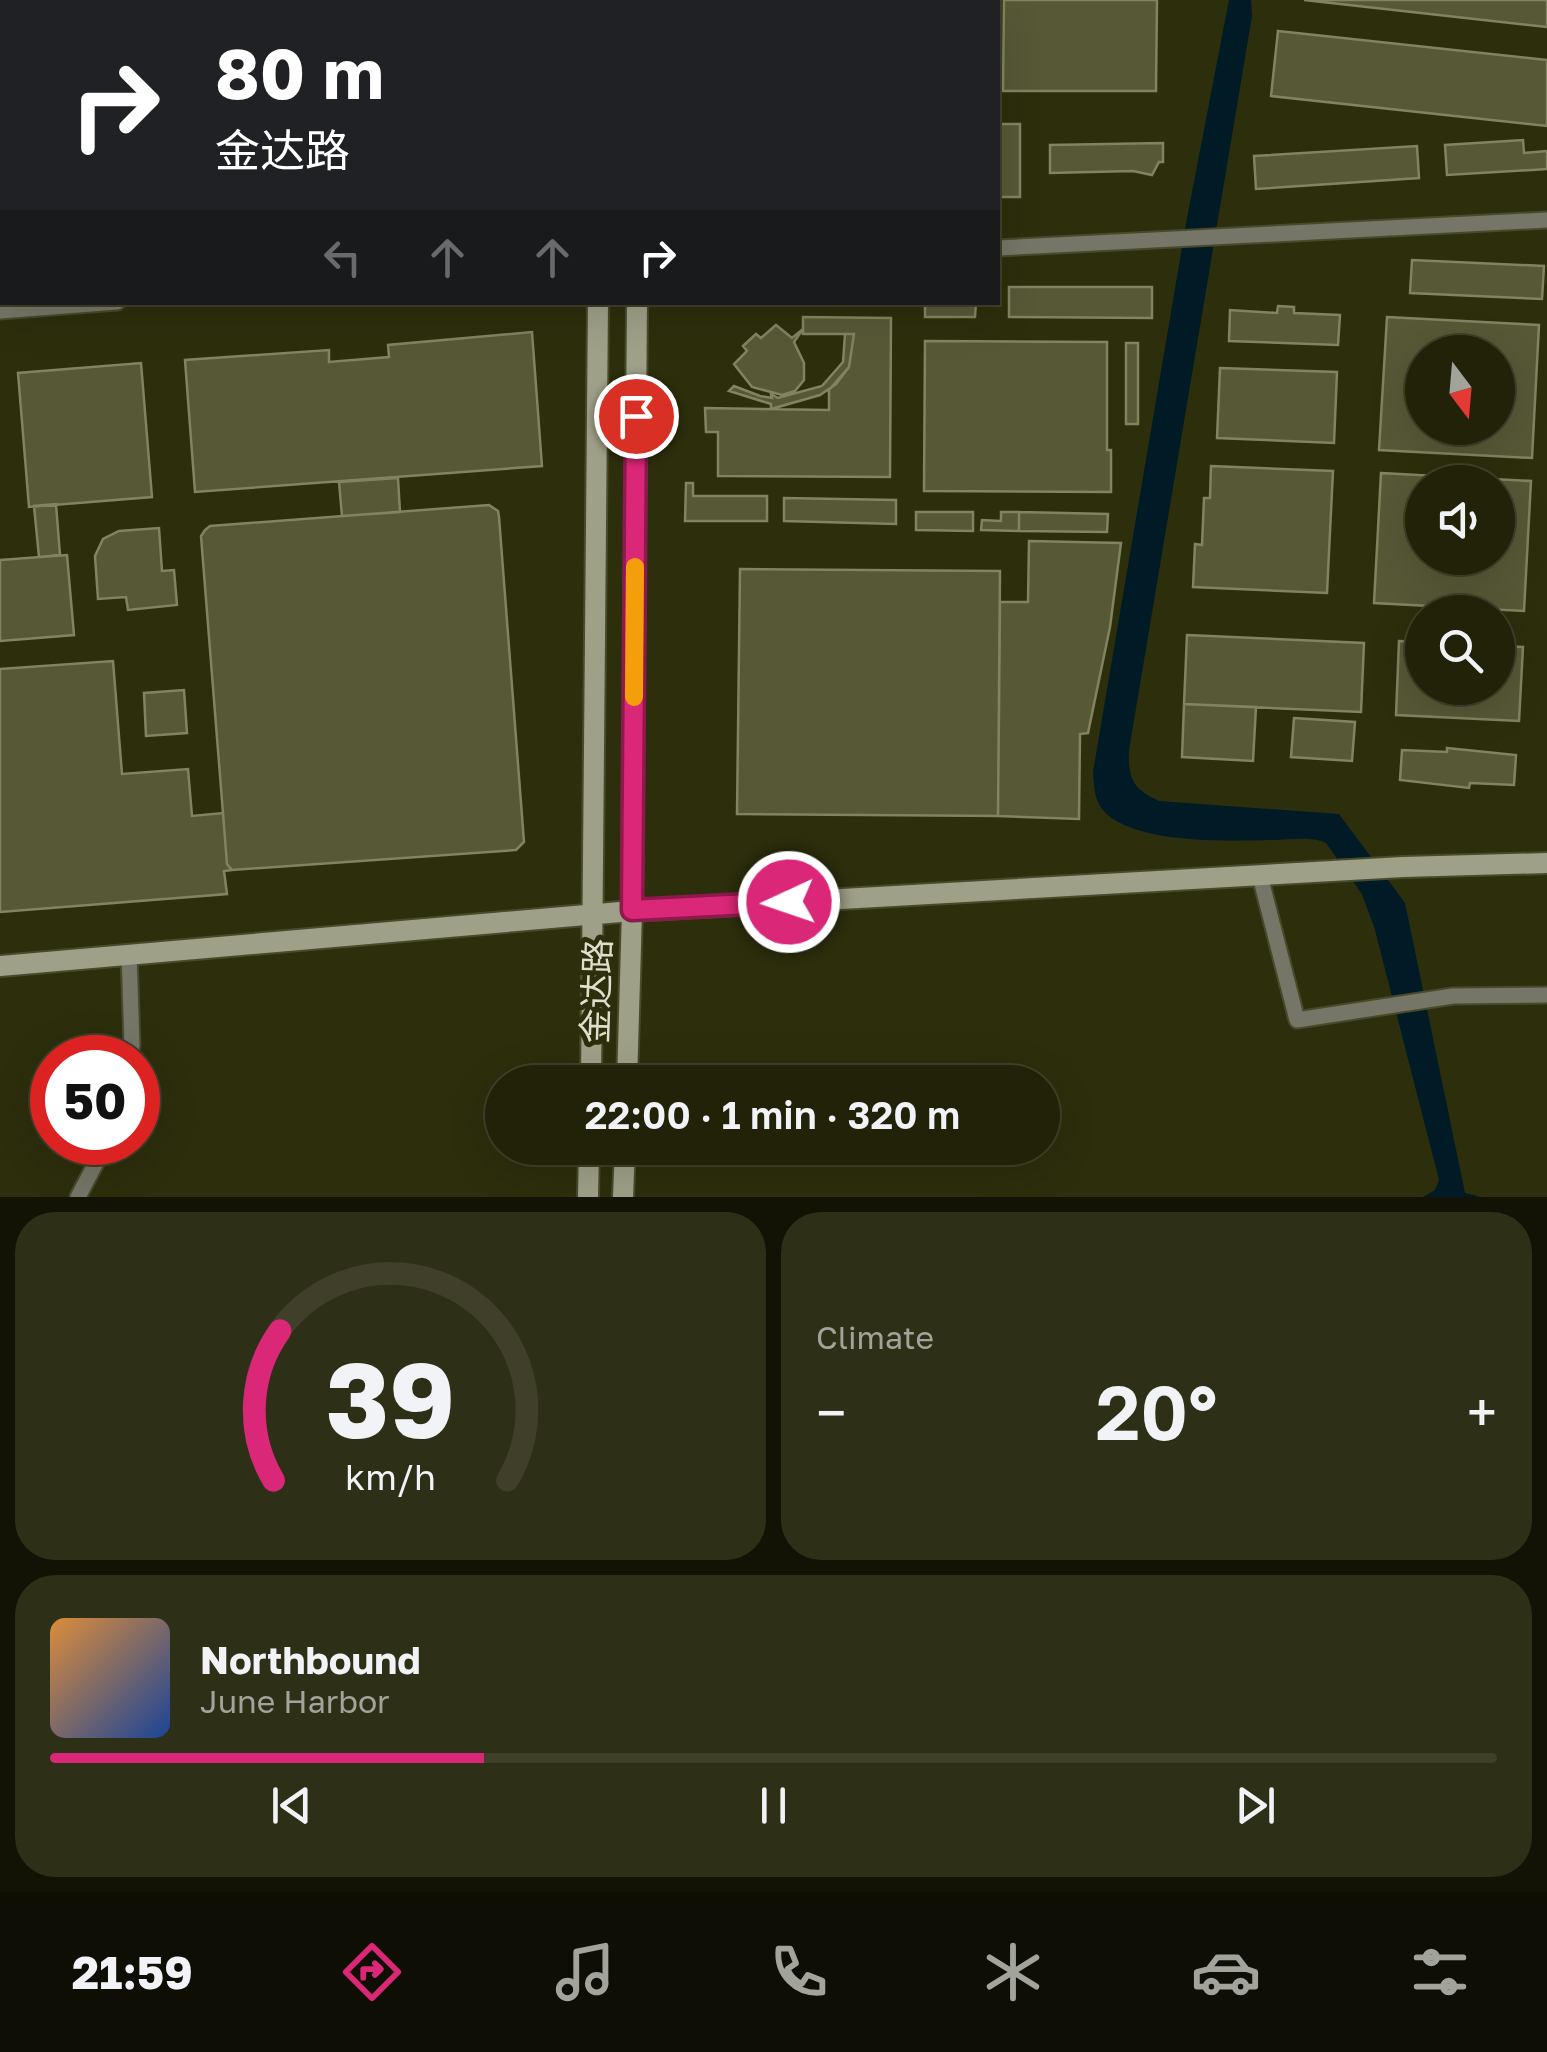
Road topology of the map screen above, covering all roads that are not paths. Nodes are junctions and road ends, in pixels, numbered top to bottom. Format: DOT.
graph roads {
  1 [pos="1547,220"];
  2 [pos="1000,248"];
  3 [pos="74,305"];
  4 [pos="598,305"];
  5 [pos="637,305"];
  6 [pos="0,310"];
  7 [pos="1547,863"];
  8 [pos="1260,876"];
  9 [pos="632,910"];
  10 [pos="594,914"];
  11 [pos="129,953"];
  12 [pos="0,966"];
  13 [pos="1547,995"];
  14 [pos="132,1035"];
  15 [pos="590,1065"];
  16 [pos="627,1065"];
  17 [pos="95,1165"];
  18 [pos="589,1165"];
  19 [pos="624,1165"];
  20 [pos="78,1197"];
  21 [pos="588,1197"];
  22 [pos="623,1197"];
  1 -- 2 [label="street"];
  3 -- 6 [label="street"];
  4 -- 10 [label="street, 金达路"];
  5 -- 9 [label="street, 金达路"];
  7 -- 8 [label="street"];
  8 -- 9 [label="street"];
  8 -- 13 [label="street"];
  9 -- 10 [label="street"];
  9 -- 16 [label="street, 金达路"];
  10 -- 11 [label="street"];
  10 -- 15 [label="street, 金达路"];
  11 -- 12 [label="street"];
  11 -- 14 [label="street"];
  17 -- 20 [label="street"];
  18 -- 21 [label="street"];
  19 -- 22 [label="street"];
}
